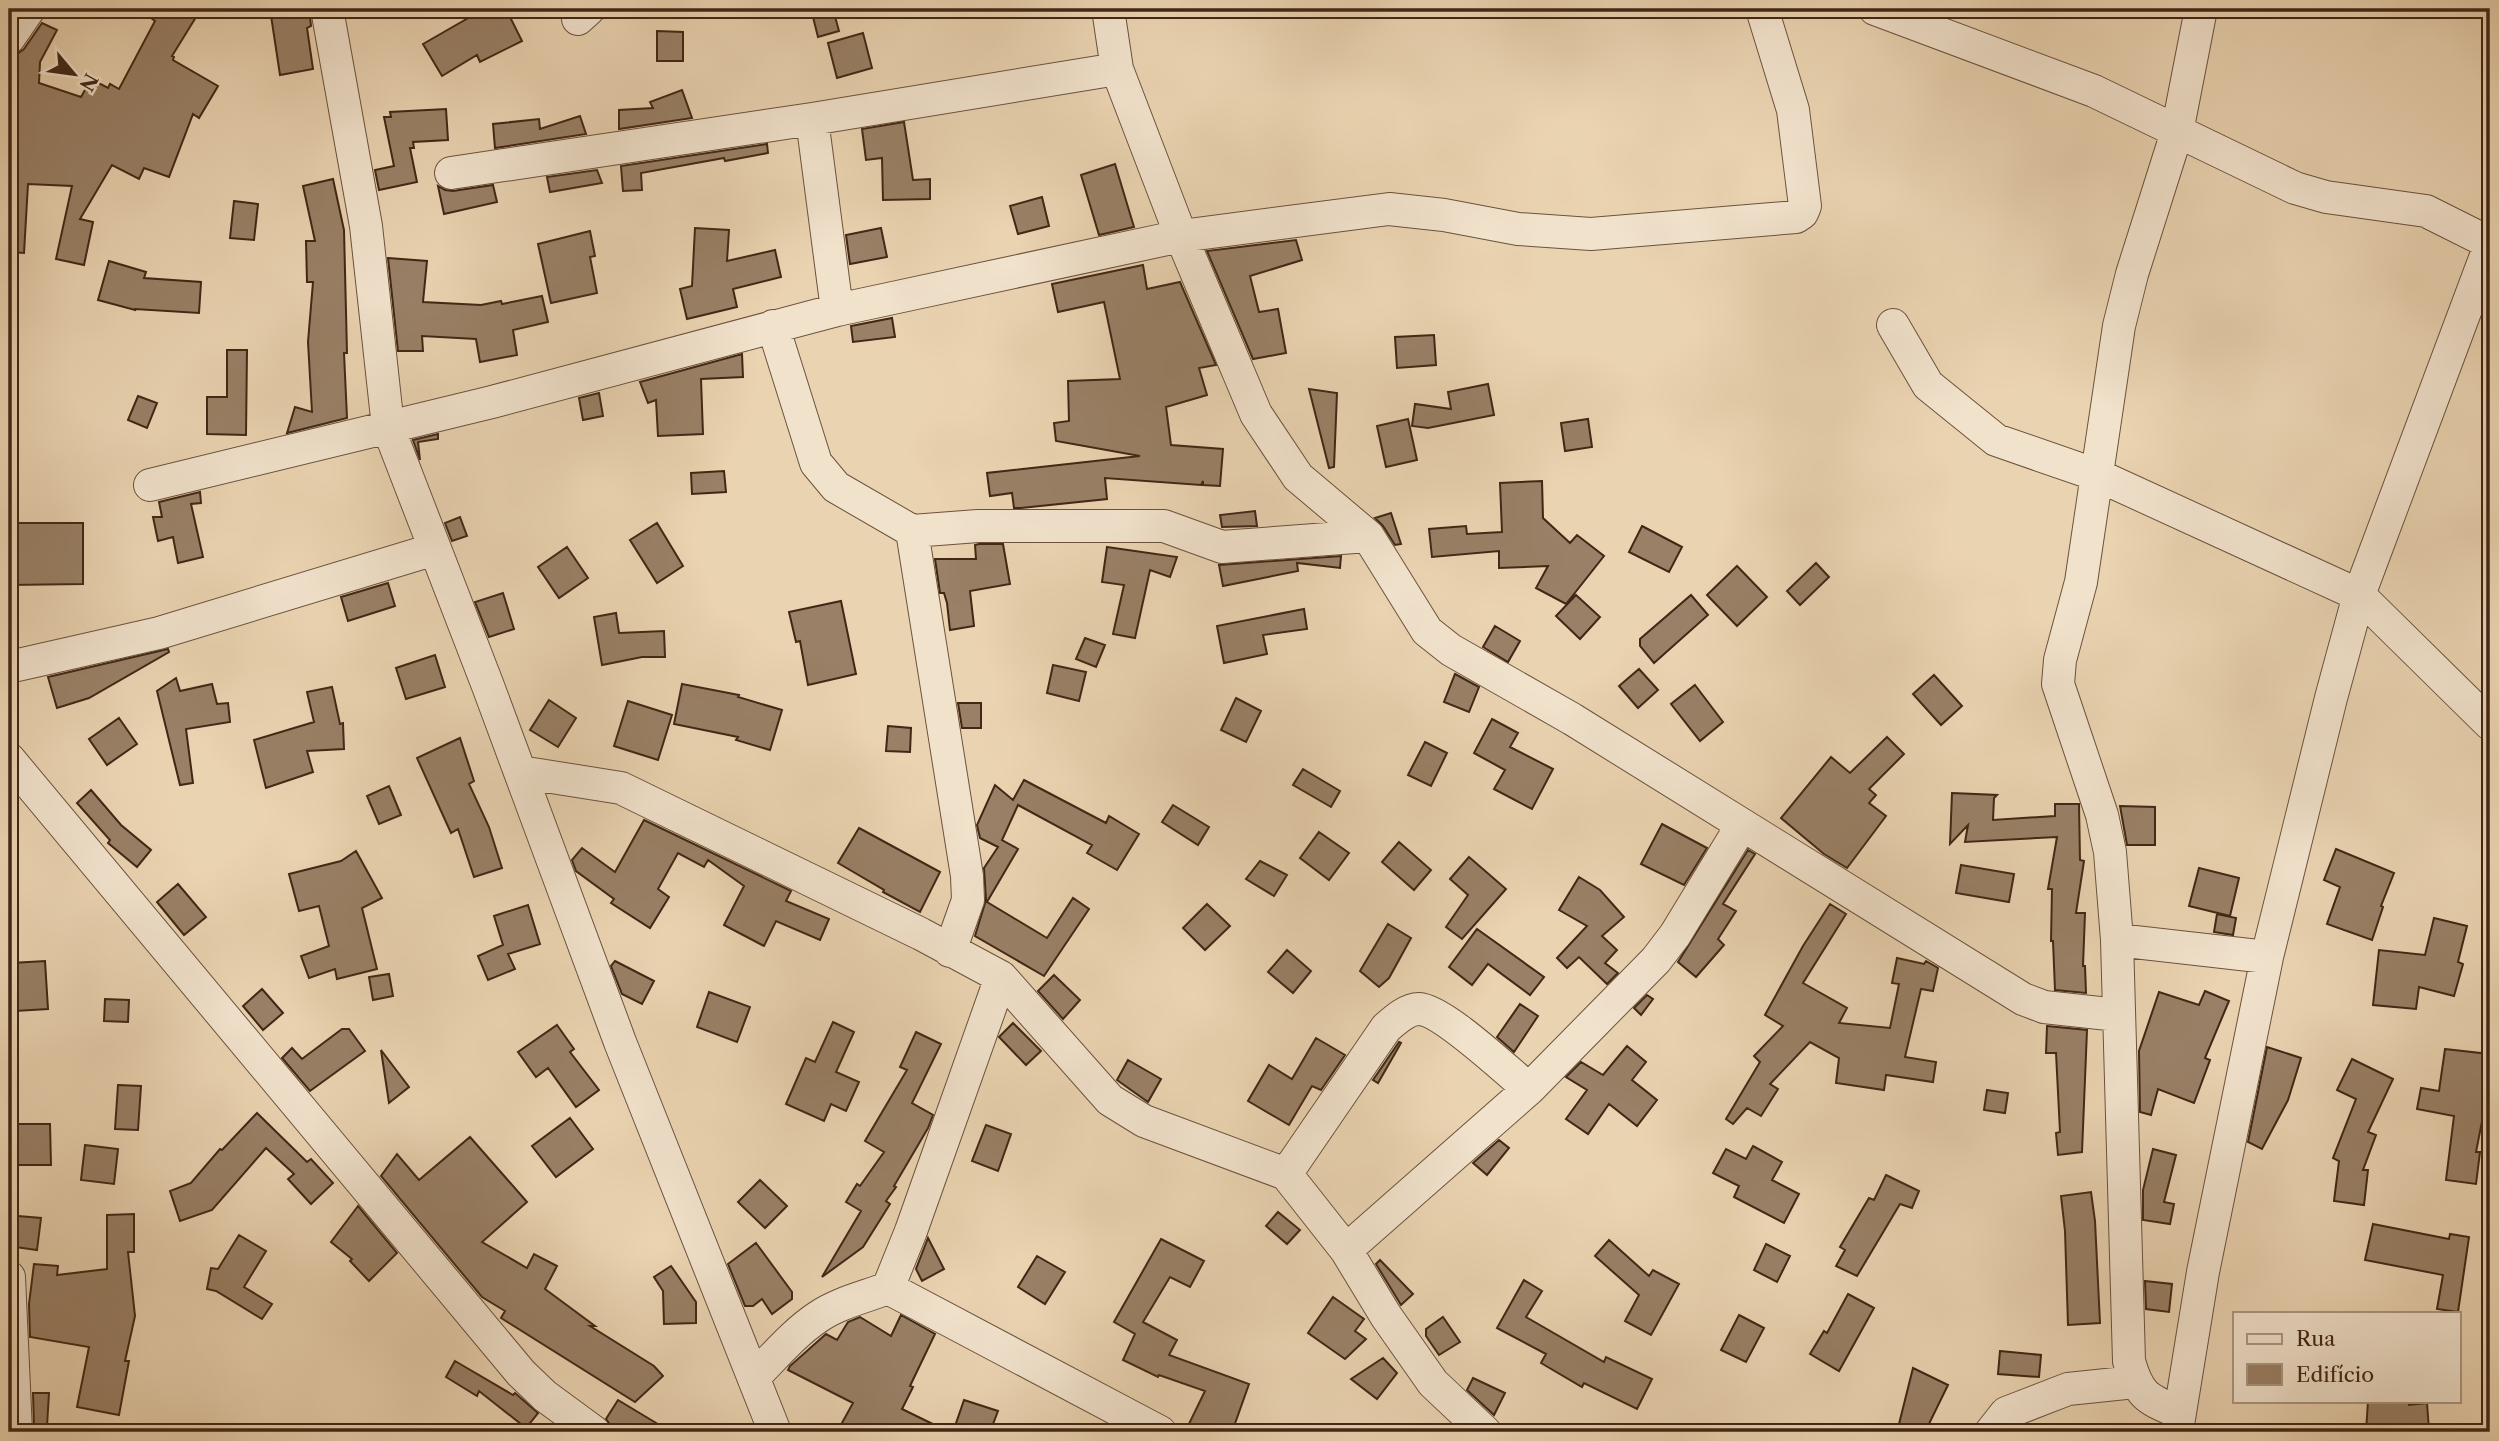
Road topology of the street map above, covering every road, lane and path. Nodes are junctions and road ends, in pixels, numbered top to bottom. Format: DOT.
graph roads {
  1 [pos="29,9"];
  2 [pos="327,9"];
  3 [pos="1108,9"];
  4 [pos="1762,9"];
  5 [pos="1875,9"];
  6 [pos="2201,9"];
  7 [pos="9,38"];
  8 [pos="1117,69"];
  9 [pos="812,119"];
  10 [pos="2177,132"];
  11 [pos="451,173"];
  12 [pos="1181,236"];
  13 [pos="2490,244"];
  14 [pos="837,310"];
  15 [pos="1893,325"];
  16 [pos="773,326"];
  17 [pos="388,427"];
  18 [pos="2096,475"];
  19 [pos="150,485"];
  20 [pos="912,531"];
  21 [pos="1368,536"];
  22 [pos="435,548"];
  23 [pos="2359,595"];
  24 [pos="9,667"];
  25 [pos="2490,724"];
  26 [pos="9,760"];
  27 [pos="520,772"];
  28 [pos="1742,825"];
  29 [pos="2117,940"];
  30 [pos="950,951"];
  31 [pos="2267,957"];
  32 [pos="1001,977"];
  33 [pos="2118,1015"];
  34 [pos="1529,1089"];
  35 [pos="1286,1174"];
  36 [pos="1346,1250"];
  37 [pos="9,1277"];
  38 [pos="888,1288"];
  39 [pos="754,1377"];
  40 [pos="2135,1382"];
  41 [pos="2179,1423"];
  42 [pos="16,1432"];
  43 [pos="594,1432"];
  44 [pos="775,1432"];
  45 [pos="1160,1432"];
  46 [pos="1485,1432"];
  47 [pos="1991,1432"];
  1 -- 7 [label="street"];
  2 -- 17 [label="street"];
  3 -- 8 [label="street"];
  4 -- 12 [label="street"];
  5 -- 10 [label="street"];
  6 -- 10 [label="street"];
  8 -- 9 [label="street"];
  8 -- 12 [label="street"];
  9 -- 11 [label="street"];
  9 -- 14 [label="street"];
  10 -- 13 [label="street"];
  10 -- 18 [label="street"];
  12 -- 14 [label="street"];
  12 -- 21 [label="street"];
  13 -- 23 [label="street"];
  14 -- 16 [label="street"];
  15 -- 18 [label="street"];
  16 -- 17 [label="street"];
  16 -- 20 [label="street"];
  17 -- 19 [label="street"];
  17 -- 22 [label="street"];
  18 -- 23 [label="street"];
  18 -- 29 [label="street"];
  20 -- 21 [label="street"];
  20 -- 30 [label="street"];
  21 -- 28 [label="street"];
  22 -- 24 [label="street"];
  22 -- 27 [label="street"];
  23 -- 25 [label="street"];
  23 -- 31 [label="street"];
  26 -- 43 [label="street"];
  27 -- 30 [label="street"];
  27 -- 39 [label="street"];
  28 -- 33 [label="street"];
  28 -- 34 [label="street"];
  29 -- 31 [label="street"];
  29 -- 33 [label="street"];
  30 -- 32 [label="street"];
  31 -- 41 [label="street"];
  32 -- 35 [label="street"];
  32 -- 38 [label="street"];
  33 -- 40 [label="street"];
  34 -- 35 [label="street"];
  34 -- 36 [label="street"];
  35 -- 36 [label="street"];
  36 -- 46 [label="street"];
  37 -- 42 [label="street"];
  38 -- 39 [label="street"];
  38 -- 45 [label="street"];
  39 -- 44 [label="street"];
  40 -- 41 [label="street"];
  40 -- 47 [label="street"];
}
